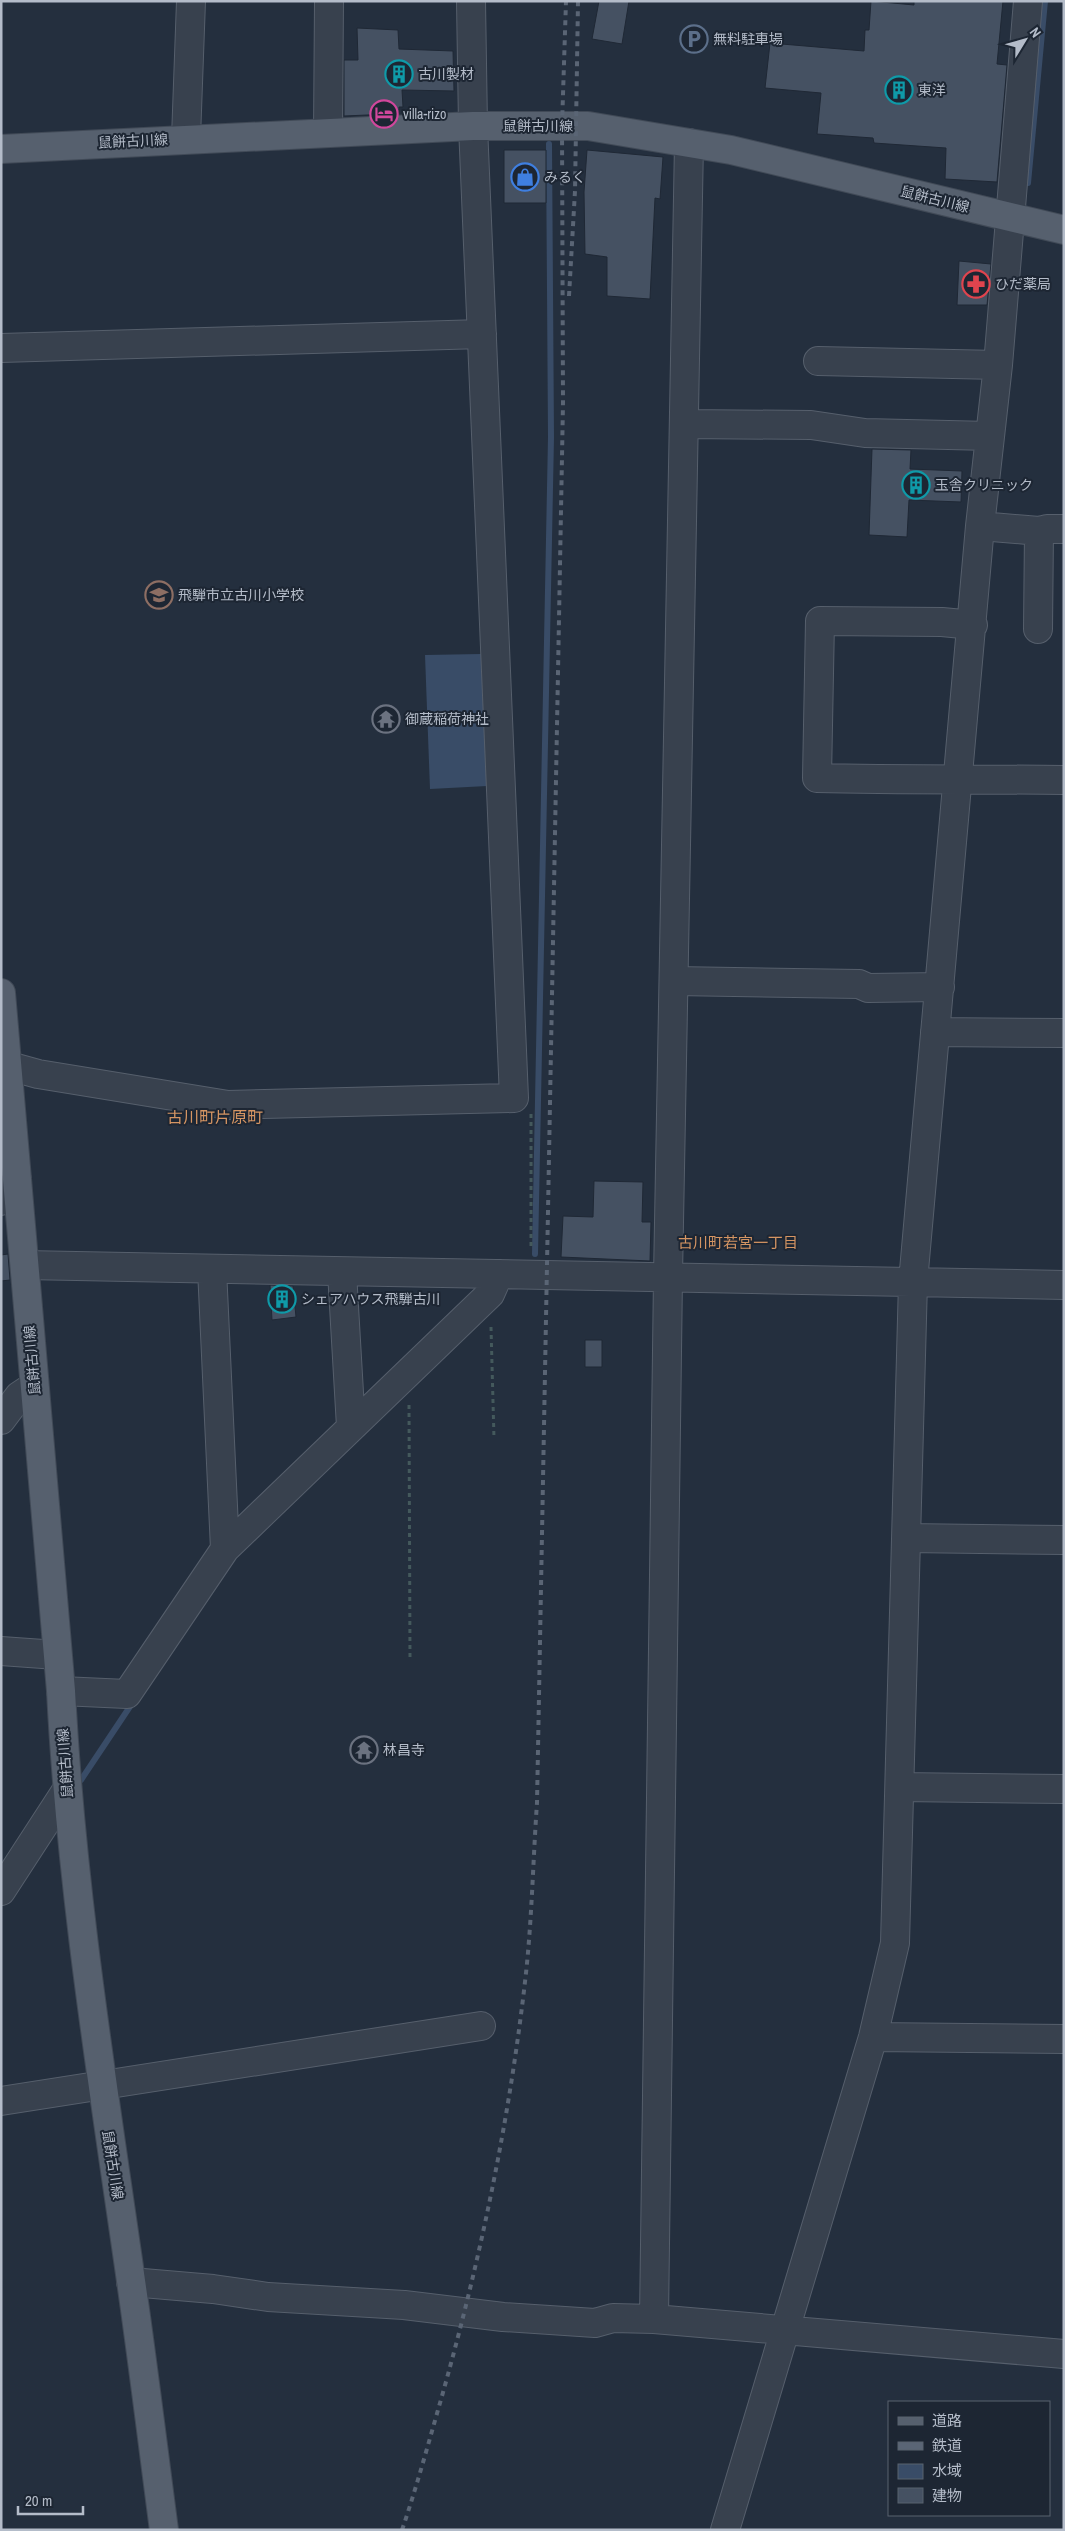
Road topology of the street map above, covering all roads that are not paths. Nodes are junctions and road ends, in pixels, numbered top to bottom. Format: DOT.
graph roads {
  1 [pos="191,1"];
  2 [pos="329,1"];
  3 [pos="471,1"];
  4 [pos="1028,1"];
  5 [pos="473,126"];
  6 [pos="328,132"];
  7 [pos="186,138"];
  8 [pos="690,143"];
  9 [pos="1,149"];
  10 [pos="1011,217"];
  11 [pos="1064,230"];
  12 [pos="482,334"];
  13 [pos="1,348"];
  14 [pos="818,362"];
  15 [pos="998,365"];
  16 [pos="685,424"];
  17 [pos="990,436"];
  18 [pos="980,526"];
  19 [pos="1052,530"];
  20 [pos="973,625"];
  21 [pos="1038,629"];
  22 [pos="958,778"];
  23 [pos="1064,780"];
  24 [pos="675,981"];
  25 [pos="940,987"];
  26 [pos="1,993"];
  27 [pos="935,1032"];
  28 [pos="1064,1033"];
  29 [pos="9,1066"];
  30 [pos="9,1191"];
  31 [pos="25,1265"];
  32 [pos="212,1269"];
  33 [pos="342,1272"];
  34 [pos="668,1277"];
  35 [pos="913,1282"];
  36 [pos="495,1284"];
  37 [pos="1064,1285"];
  38 [pos="34,1386"];
  39 [pos="1,1420"];
  40 [pos="351,1427"];
  41 [pos="907,1538"];
  42 [pos="1064,1540"];
  43 [pos="225,1549"];
  44 [pos="1,1651"];
  45 [pos="57,1655"];
  46 [pos="60,1691"];
  47 [pos="900,1787"];
  48 [pos="1064,1790"];
  49 [pos="66,1791"];
  50 [pos="1,1891"];
  51 [pos="481,2026"];
  52 [pos="873,2037"];
  53 [pos="1064,2039"];
  54 [pos="101,2086"];
  55 [pos="1,2101"];
  56 [pos="131,2282"];
  57 [pos="654,2319"];
  58 [pos="785,2329"];
  59 [pos="1064,2354"];
  60 [pos="164,2530"];
  61 [pos="725,2530"];
  1 -- 7 [label="street"];
  2 -- 6 [label="street"];
  3 -- 5 [label="street"];
  4 -- 10 [label="street"];
  5 -- 6 [label="main road, 鼠餅古川線"];
  5 -- 8 [label="main road, 鼠餅古川線"];
  5 -- 12 [label="street"];
  6 -- 7 [label="main road, 鼠餅古川線"];
  7 -- 9 [label="main road, 鼠餅古川線"];
  8 -- 10 [label="main road, 鼠餅古川線"];
  8 -- 16 [label="street"];
  10 -- 11 [label="main road, 鼠餅古川線"];
  10 -- 15 [label="street"];
  12 -- 13 [label="street"];
  12 -- 29 [label="street"];
  14 -- 15 [label="street"];
  15 -- 17 [label="street"];
  16 -- 17 [label="street"];
  16 -- 24 [label="street"];
  17 -- 18 [label="street"];
  18 -- 19 [label="street"];
  18 -- 20 [label="street"];
  19 -- 21 [label="street"];
  20 -- 22 [label="street"];
  20 -- 22 [label="street"];
  22 -- 23 [label="street"];
  22 -- 25 [label="street"];
  24 -- 25 [label="street"];
  24 -- 34 [label="street"];
  25 -- 27 [label="street"];
  26 -- 29 [label="main road, 鼠餅古川線"];
  27 -- 28 [label="street"];
  27 -- 35 [label="street"];
  29 -- 30 [label="main road, 鼠餅古川線"];
  30 -- 31 [label="main road, 鼠餅古川線"];
  31 -- 32 [label="street"];
  31 -- 38 [label="main road, 鼠餅古川線"];
  32 -- 33 [label="street"];
  32 -- 43 [label="street"];
  33 -- 36 [label="street"];
  33 -- 40 [label="street"];
  34 -- 35 [label="street"];
  34 -- 36 [label="street"];
  34 -- 57 [label="street"];
  35 -- 37 [label="street"];
  35 -- 41 [label="street"];
  36 -- 40 [label="street"];
  38 -- 39 [label="street"];
  38 -- 45 [label="main road, 鼠餅古川線"];
  40 -- 43 [label="street"];
  41 -- 42 [label="street"];
  41 -- 47 [label="street"];
  43 -- 46 [label="street"];
  44 -- 45 [label="street"];
  45 -- 46 [label="main road, 鼠餅古川線"];
  46 -- 49 [label="main road, 鼠餅古川線"];
  47 -- 48 [label="street"];
  47 -- 52 [label="street"];
  49 -- 50 [label="street"];
  49 -- 54 [label="main road, 鼠餅古川線"];
  51 -- 54 [label="street"];
  52 -- 53 [label="street"];
  52 -- 58 [label="street"];
  54 -- 55 [label="street"];
  54 -- 56 [label="main road, 鼠餅古川線"];
  56 -- 57 [label="street"];
  56 -- 60 [label="main road, 鼠餅古川線"];
  57 -- 58 [label="street"];
  58 -- 59 [label="street"];
  58 -- 61 [label="street"];
}
